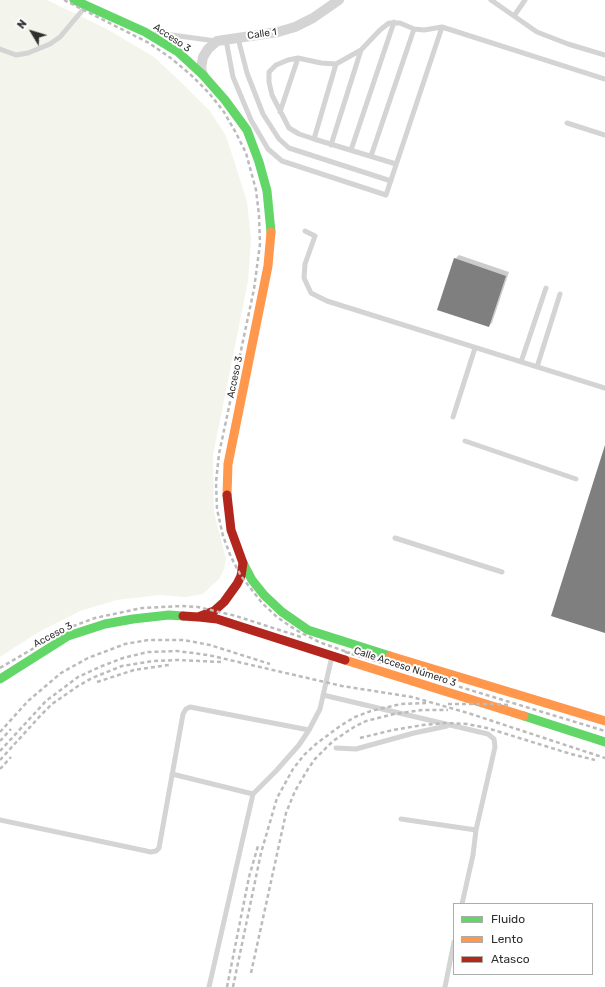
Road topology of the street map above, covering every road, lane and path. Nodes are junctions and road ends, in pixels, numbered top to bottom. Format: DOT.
graph roads {
  1 [pos="74,0"];
  2 [pos="339,0"];
  3 [pos="491,0"];
  4 [pos="525,0"];
  5 [pos="82,3"];
  6 [pos="514,16"];
  7 [pos="394,22"];
  8 [pos="442,27"];
  9 [pos="414,29"];
  10 [pos="145,32"];
  11 [pos="238,38"];
  12 [pos="221,40"];
  13 [pos="0,49"];
  14 [pos="361,50"];
  15 [pos="605,55"];
  16 [pos="298,58"];
  17 [pos="336,64"];
  18 [pos="203,75"];
  19 [pos="605,79"];
  20 [pos="280,112"];
  21 [pos="567,123"];
  22 [pos="605,134"];
  23 [pos="314,139"];
  24 [pos="331,145"];
  25 [pos="351,150"];
  26 [pos="371,156"];
  27 [pos="396,164"];
  28 [pos="391,181"];
  29 [pos="305,231"];
  30 [pos="546,288"];
  31 [pos="560,294"];
  32 [pos="475,348"];
  33 [pos="521,362"];
  34 [pos="537,367"];
  35 [pos="605,388"];
  36 [pos="453,417"];
  37 [pos="465,440"];
  38 [pos="576,479"];
  39 [pos="395,538"];
  40 [pos="243,563"];
  41 [pos="502,572"];
  42 [pos="198,616"];
  43 [pos="332,655"];
  44 [pos="0,679"];
  45 [pos="323,695"];
  46 [pos="605,721"];
  47 [pos="450,725"];
  48 [pos="310,730"];
  49 [pos="605,742"];
  50 [pos="336,748"];
  51 [pos="172,774"];
  52 [pos="253,794"];
  53 [pos="401,819"];
  54 [pos="0,820"];
  55 [pos="476,830"];
  56 [pos="462,903"];
  57 [pos="453,946"];
  58 [pos="209,987"];
  59 [pos="444,987"];
  1 -- 5 [label="main road, Acceso 3"];
  2 -- 11 [label="street, Calle 1"];
  3 -- 6 [label="lane"];
  4 -- 6 [label="lane"];
  5 -- 10 [label="main road, Acceso 3"];
  5 -- 13 [label="lane"];
  6 -- 15 [label="lane"];
  7 -- 9 [label="lane"];
  7 -- 14 [label="lane"];
  7 -- 25 [label="lane"];
  8 -- 9 [label="lane"];
  8 -- 19 [label="lane"];
  8 -- 27 [label="lane"];
  9 -- 26 [label="lane"];
  10 -- 12 [label="lane"];
  10 -- 18 [label="main road, Acceso 3"];
  11 -- 12 [label="street, Calle 1"];
  11 -- 28 [label="lane"];
  12 -- 18 [label="street"];
  12 -- 28 [label="lane"];
  14 -- 17 [label="lane"];
  14 -- 24 [label="lane"];
  16 -- 17 [label="lane"];
  16 -- 20 [label="lane"];
  16 -- 20 [label="lane"];
  17 -- 23 [label="lane"];
  18 -- 40 [label="main road, Acceso 3"];
  20 -- 23 [label="lane"];
  21 -- 22 [label="lane"];
  23 -- 24 [label="lane"];
  24 -- 25 [label="lane"];
  25 -- 26 [label="lane"];
  26 -- 27 [label="lane"];
  27 -- 28 [label="lane"];
  29 -- 32 [label="lane"];
  30 -- 33 [label="lane"];
  31 -- 34 [label="lane"];
  32 -- 33 [label="lane"];
  32 -- 36 [label="lane"];
  33 -- 34 [label="lane"];
  34 -- 35 [label="lane"];
  37 -- 38 [label="lane"];
  39 -- 41 [label="lane"];
  40 -- 42 [label="main road, Acceso 3"];
  40 -- 46 [label="main road, Calle Acceso Número 3"];
  42 -- 43 [label="main road, Calle Acceso Número 3"];
  42 -- 44 [label="main road, Acceso 3"];
  43 -- 45 [label="lane"];
  43 -- 49 [label="main road, Calle Acceso Número 3"];
  45 -- 47 [label="lane"];
  45 -- 48 [label="lane"];
  47 -- 50 [label="lane"];
  47 -- 55 [label="lane"];
  48 -- 51 [label="lane"];
  48 -- 52 [label="lane"];
  51 -- 52 [label="lane"];
  51 -- 54 [label="lane"];
  52 -- 58 [label="lane"];
  53 -- 55 [label="lane"];
  55 -- 56 [label="lane"];
  57 -- 59 [label="lane"];
}
